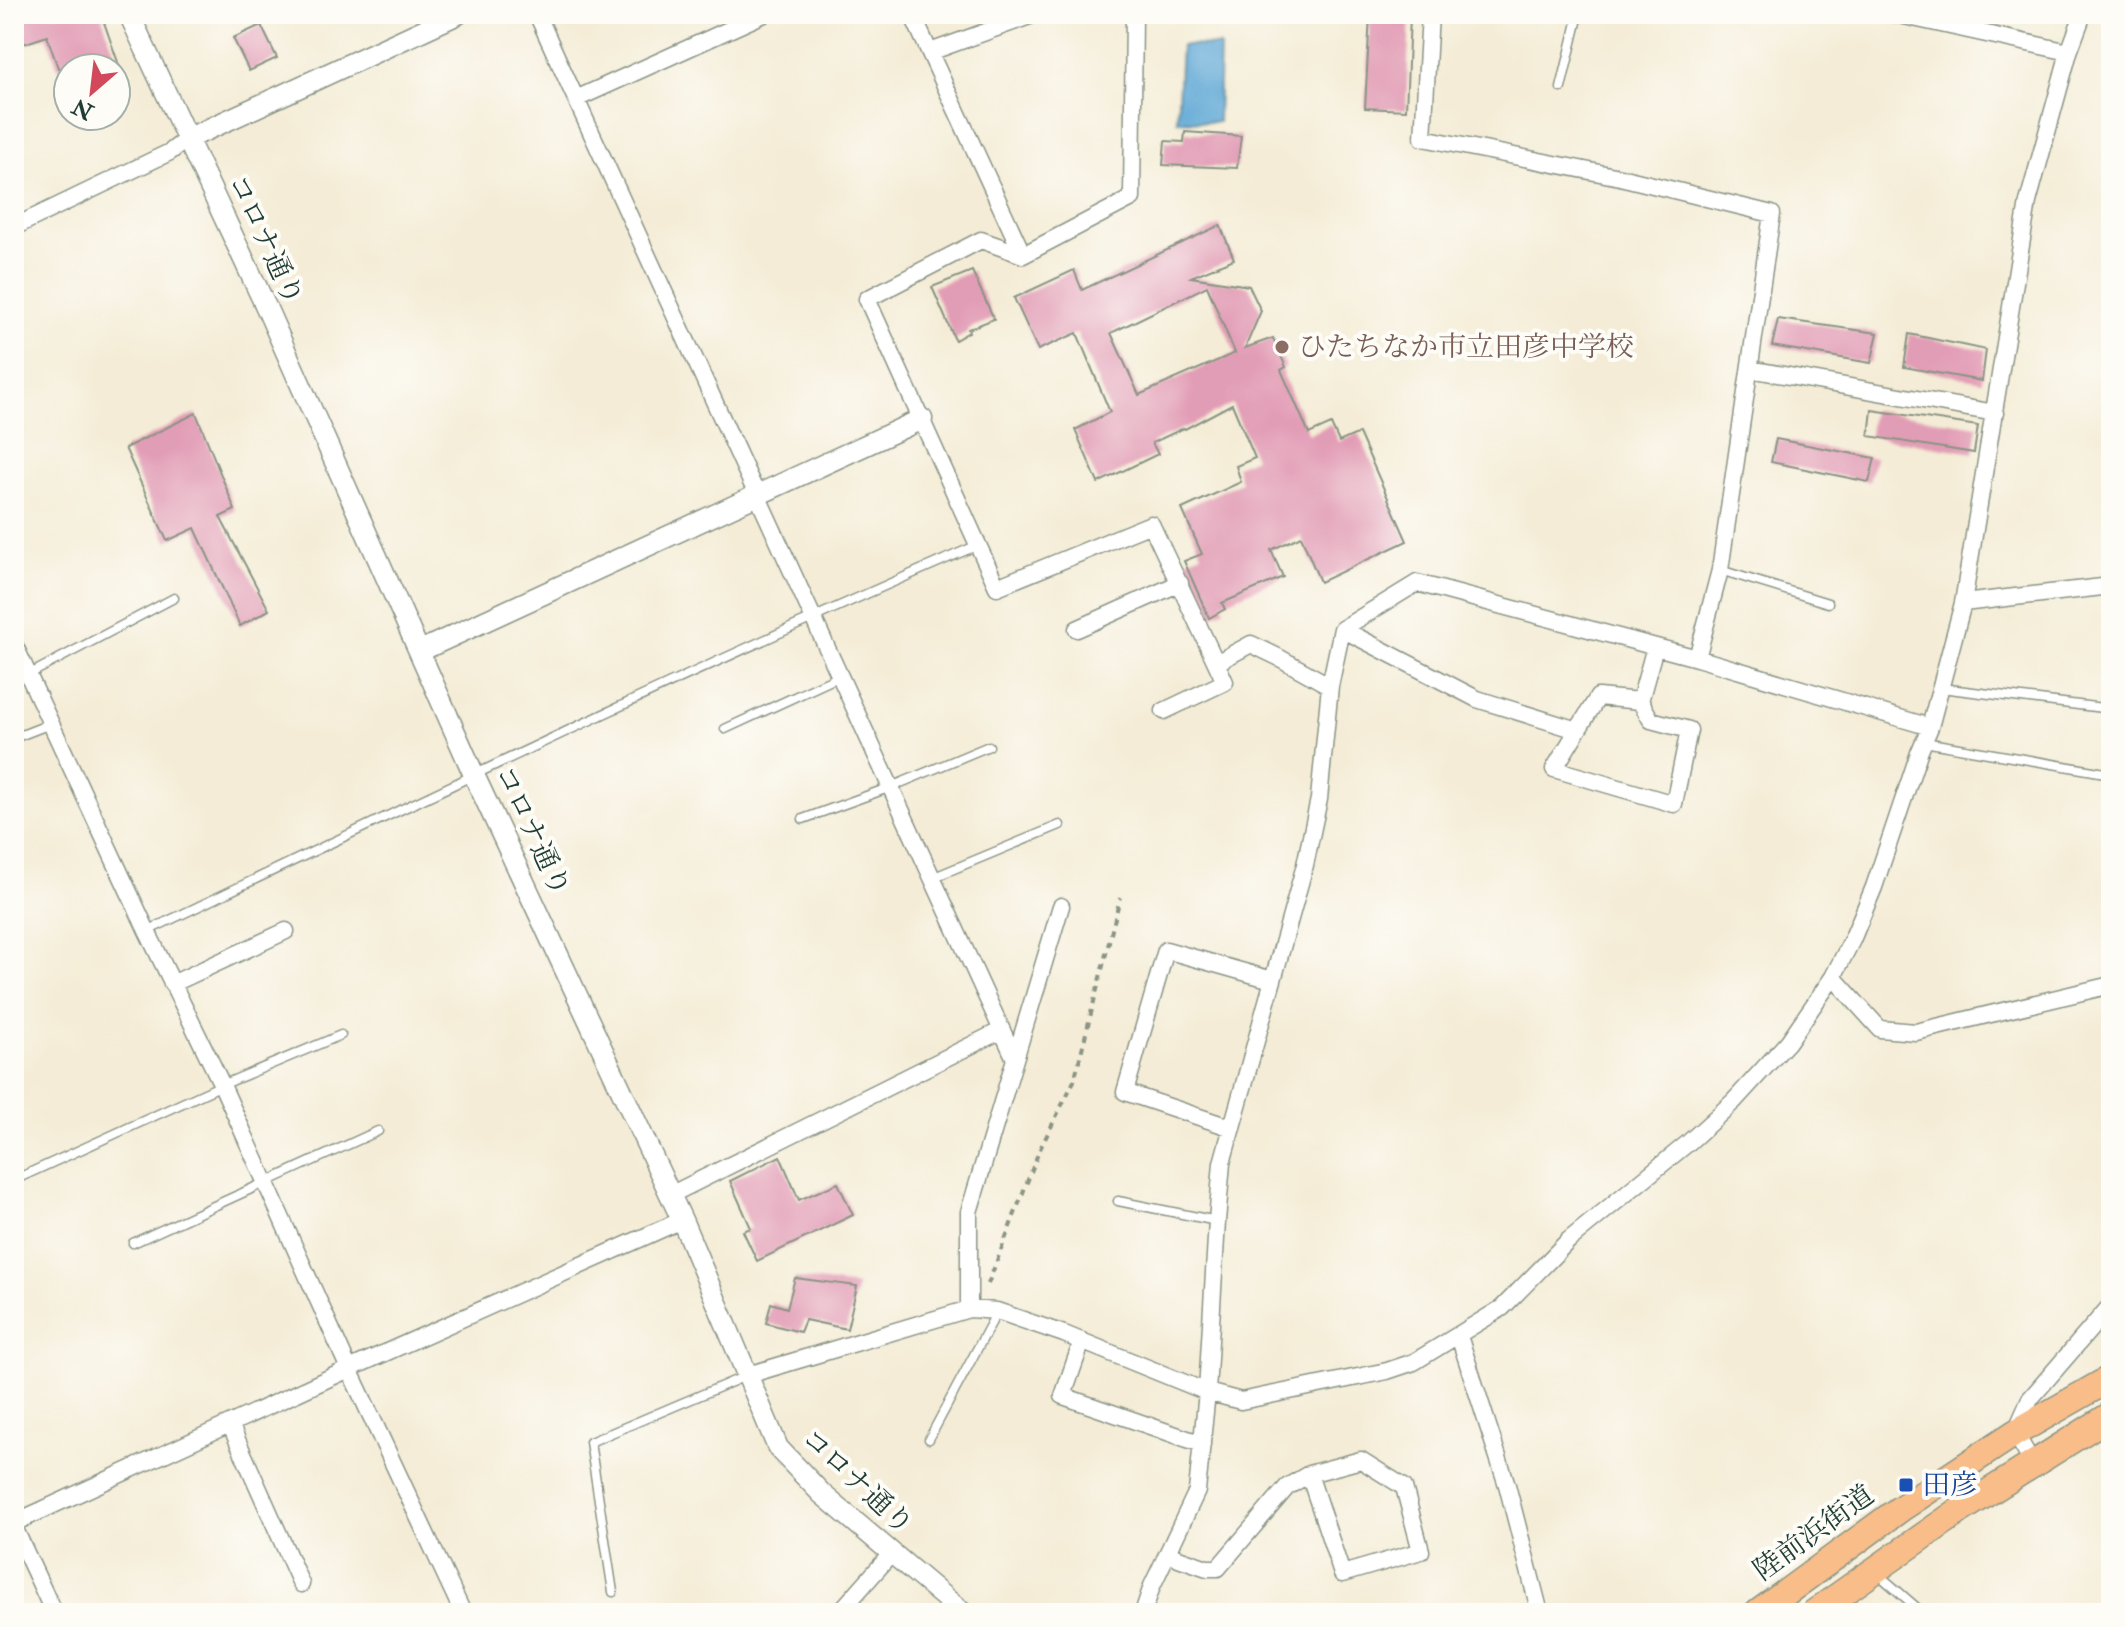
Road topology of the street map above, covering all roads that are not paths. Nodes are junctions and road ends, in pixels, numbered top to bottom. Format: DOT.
graph roads {
  1 [pos="129,14"];
  2 [pos="458,14"];
  3 [pos="537,14"];
  4 [pos="764,14"];
  5 [pos="912,14"];
  6 [pos="1035,14"];
  7 [pos="1134,14"];
  8 [pos="1430,14"];
  9 [pos="1579,14"];
  10 [pos="1895,14"];
  11 [pos="2083,14"];
  12 [pos="930,52"];
  13 [pos="2069,52"];
  14 [pos="1561,88"];
  15 [pos="576,99"];
  16 [pos="187,139"];
  17 [pos="14,227"];
  18 [pos="1023,255"];
  19 [pos="1750,369"];
  20 [pos="1995,413"];
  21 [pos="922,419"];
  22 [pos="758,496"];
  23 [pos="979,545"];
  24 [pos="1720,570"];
  25 [pos="1180,583"];
  26 [pos="2111,586"];
  27 [pos="174,598"];
  28 [pos="1828,603"];
  29 [pos="1963,603"];
  30 [pos="813,617"];
  31 [pos="1077,629"];
  32 [pos="1342,629"];
  33 [pos="14,644"];
  34 [pos="1655,647"];
  35 [pos="420,651"];
  36 [pos="1697,658"];
  37 [pos="1216,663"];
  38 [pos="28,675"];
  39 [pos="840,676"];
  40 [pos="1330,686"];
  41 [pos="1941,688"];
  42 [pos="1640,701"];
  43 [pos="2111,709"];
  44 [pos="1164,711"];
  45 [pos="51,723"];
  46 [pos="725,729"];
  47 [pos="1577,730"];
  48 [pos="1927,735"];
  49 [pos="14,738"];
  50 [pos="989,746"];
  51 [pos="2111,774"];
  52 [pos="474,775"];
  53 [pos="891,787"];
  54 [pos="803,819"];
  55 [pos="1060,825"];
  56 [pos="932,878"];
  57 [pos="1061,906"];
  58 [pos="147,931"];
  59 [pos="286,931"];
  60 [pos="1833,977"];
  61 [pos="1272,980"];
  62 [pos="172,984"];
  63 [pos="2111,985"];
  64 [pos="1002,1030"];
  65 [pos="341,1035"];
  66 [pos="1015,1059"];
  67 [pos="222,1085"];
  68 [pos="1232,1128"];
  69 [pos="378,1131"];
  70 [pos="14,1180"];
  71 [pos="266,1181"];
  72 [pos="670,1195"];
  73 [pos="1118,1201"];
  74 [pos="682,1220"];
  75 [pos="1217,1221"];
  76 [pos="133,1243"];
  77 [pos="2111,1305"];
  78 [pos="974,1309"];
  79 [pos="997,1311"];
  80 [pos="1459,1336"];
  81 [pos="1082,1341"];
  82 [pos="349,1369"];
  83 [pos="748,1375"];
  84 [pos="2111,1378"];
  85 [pos="1207,1392"];
  86 [pos="2111,1415"];
  87 [pos="230,1424"];
  88 [pos="2015,1433"];
  89 [pos="929,1439"];
  90 [pos="1202,1444"];
  91 [pos="2033,1464"];
  92 [pos="1309,1474"];
  93 [pos="14,1525"];
  94 [pos="891,1554"];
  95 [pos="1167,1554"];
  96 [pos="1873,1570"];
  97 [pos="301,1584"];
  98 [pos="613,1592"];
  99 [pos="54,1613"];
  100 [pos="463,1613"];
  101 [pos="839,1613"];
  102 [pos="963,1613"];
  103 [pos="1143,1613"];
  104 [pos="1540,1613"];
  105 [pos="1758,1613"];
  106 [pos="1814,1613"];
  107 [pos="1923,1613"];
  1 -- 16 [label="street, コロナ通り"];
  2 -- 16 [label="street"];
  3 -- 15 [label="street"];
  4 -- 15 [label="street"];
  5 -- 12 [label="street"];
  6 -- 12 [label="street"];
  7 -- 18 [label="street"];
  8 -- 19 [label="street"];
  9 -- 14 [label="lane"];
  10 -- 13 [label="street"];
  11 -- 13 [label="street"];
  12 -- 18 [label="street"];
  13 -- 20 [label="street"];
  15 -- 22 [label="street"];
  16 -- 17 [label="street"];
  16 -- 35 [label="street, コロナ通り"];
  18 -- 21 [label="street"];
  19 -- 20 [label="street"];
  19 -- 24 [label="street"];
  20 -- 29 [label="street"];
  21 -- 22 [label="street"];
  21 -- 23 [label="street"];
  22 -- 30 [label="street"];
  22 -- 35 [label="street"];
  23 -- 25 [label="street"];
  23 -- 30 [label="lane"];
  24 -- 28 [label="lane"];
  24 -- 36 [label="street"];
  25 -- 31 [label="street"];
  25 -- 37 [label="street"];
  26 -- 29 [label="street"];
  27 -- 38 [label="lane"];
  29 -- 41 [label="street"];
  30 -- 39 [label="street"];
  30 -- 52 [label="lane"];
  32 -- 34 [label="street"];
  32 -- 40 [label="street"];
  32 -- 47 [label="street"];
  33 -- 38 [label="street"];
  34 -- 36 [label="street"];
  34 -- 42 [label="street"];
  35 -- 52 [label="street, コロナ通り"];
  36 -- 48 [label="street"];
  37 -- 40 [label="street"];
  37 -- 44 [label="street"];
  38 -- 45 [label="street"];
  39 -- 46 [label="lane"];
  39 -- 53 [label="street"];
  40 -- 61 [label="street"];
  41 -- 43 [label="lane"];
  41 -- 48 [label="street"];
  42 -- 47 [label="street"];
  42 -- 47 [label="street"];
  45 -- 49 [label="lane"];
  45 -- 58 [label="street"];
  48 -- 51 [label="lane"];
  48 -- 60 [label="street"];
  50 -- 53 [label="lane"];
  52 -- 58 [label="lane"];
  52 -- 72 [label="street, コロナ通り"];
  53 -- 54 [label="lane"];
  53 -- 56 [label="street"];
  55 -- 56 [label="lane"];
  56 -- 64 [label="street"];
  57 -- 66 [label="street"];
  58 -- 62 [label="street"];
  59 -- 62 [label="street"];
  60 -- 63 [label="street"];
  60 -- 80 [label="street"];
  61 -- 68 [label="street"];
  61 -- 68 [label="street"];
  62 -- 67 [label="street"];
  64 -- 66 [label="street"];
  64 -- 72 [label="street"];
  65 -- 67 [label="lane"];
  66 -- 78 [label="street"];
  67 -- 70 [label="lane"];
  67 -- 71 [label="street"];
  68 -- 75 [label="street"];
  69 -- 71 [label="lane"];
  71 -- 76 [label="lane"];
  71 -- 82 [label="street"];
  72 -- 74 [label="street, コロナ通り"];
  73 -- 75 [label="lane"];
  74 -- 82 [label="street"];
  74 -- 83 [label="street, コロナ通り"];
  75 -- 85 [label="street"];
  77 -- 88 [label="street"];
  78 -- 79 [label="street"];
  78 -- 83 [label="street"];
  79 -- 81 [label="street"];
  79 -- 89 [label="lane"];
  80 -- 85 [label="street"];
  80 -- 104 [label="street"];
  81 -- 85 [label="street"];
  81 -- 90 [label="street"];
  82 -- 87 [label="street"];
  82 -- 100 [label="street"];
  83 -- 94 [label="street, コロナ通り"];
  83 -- 98 [label="lane"];
  84 -- 88 [label="highway, 陸前浜街道"];
  85 -- 90 [label="street"];
  86 -- 91 [label="highway"];
  87 -- 93 [label="street"];
  87 -- 97 [label="street"];
  88 -- 91 [label="street"];
  88 -- 105 [label="highway, 陸前浜街道"];
  90 -- 95 [label="street"];
  91 -- 96 [label="highway"];
  92 -- 92 [label="street"];
  92 -- 95 [label="street"];
  93 -- 99 [label="street"];
  94 -- 101 [label="street"];
  94 -- 102 [label="street, コロナ通り"];
  95 -- 103 [label="street"];
  96 -- 106 [label="highway"];
  96 -- 107 [label="lane"];
}
